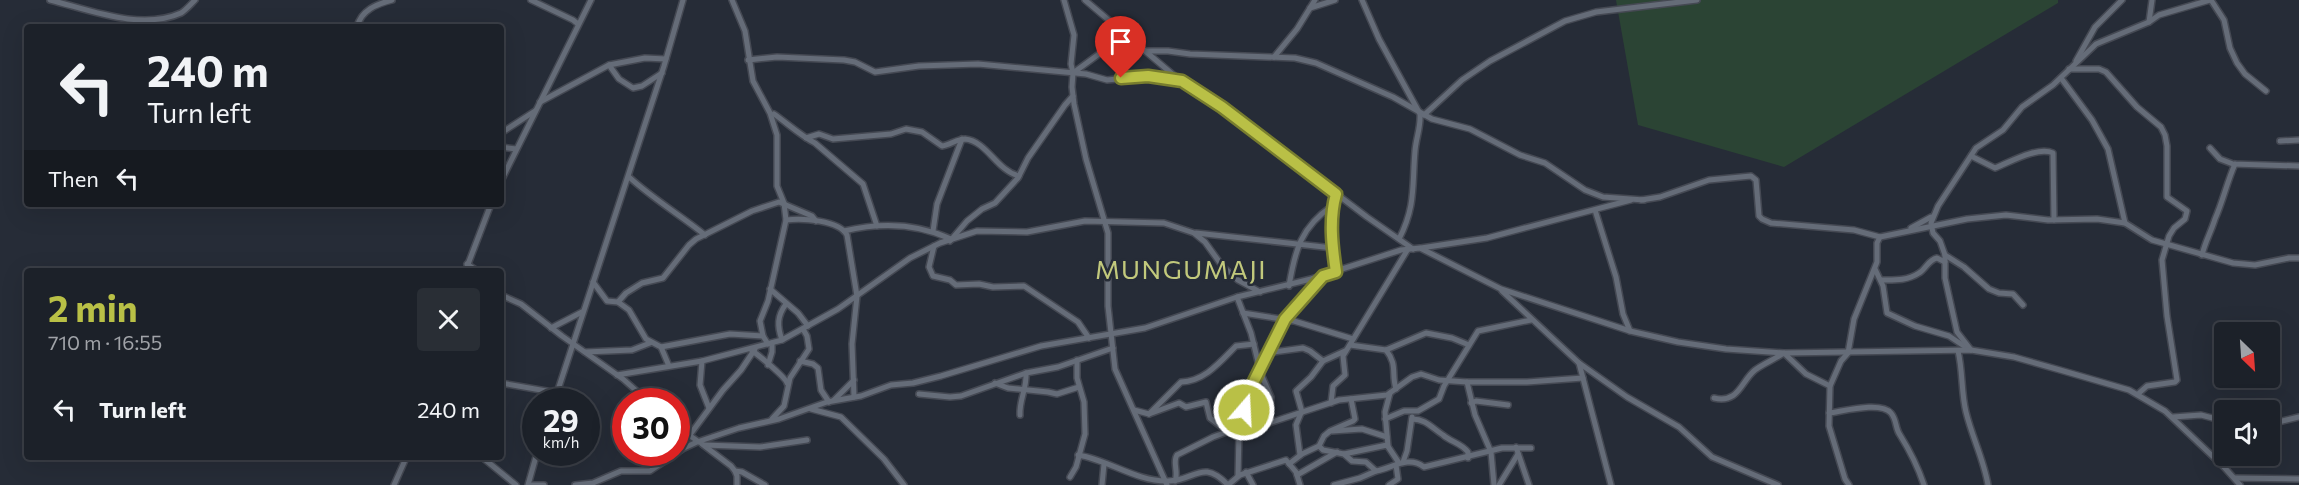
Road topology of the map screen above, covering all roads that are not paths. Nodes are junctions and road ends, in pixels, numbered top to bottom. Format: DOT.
graph roads {
  1 [pos="50,0"];
  2 [pos="195,0"];
  3 [pos="392,0"];
  4 [pos="531,0"];
  5 [pos="591,0"];
  6 [pos="683,0"];
  7 [pos="732,0"];
  8 [pos="1064,0"];
  9 [pos="1085,0"];
  10 [pos="1315,0"];
  11 [pos="1335,0"];
  12 [pos="1362,0"];
  13 [pos="1697,0"];
  14 [pos="2122,0"];
  15 [pos="2152,0"];
  16 [pos="2210,0"];
  17 [pos="1665,2"];
  18 [pos="1310,8"];
  19 [pos="2149,22"];
  20 [pos="358,24"];
  21 [pos="578,24"];
  22 [pos="1130,38"];
  23 [pos="1146,51"];
  24 [pos="1275,57"];
  25 [pos="666,59"];
  26 [pos="748,60"];
  27 [pos="2076,62"];
  28 [pos="609,65"];
  29 [pos="2069,69"];
  30 [pos="662,72"];
  31 [pos="1073,73"];
  32 [pos="1177,78"];
  33 [pos="2061,78"];
  34 [pos="2266,91"];
  35 [pos="1073,96"];
  36 [pos="540,102"];
  37 [pos="535,111"];
  38 [pos="774,114"];
  39 [pos="1422,115"];
  40 [pos="504,131"];
  41 [pos="806,138"];
  42 [pos="962,139"];
  43 [pos="2299,140"];
  44 [pos="2280,141"];
  45 [pos="504,147"];
  46 [pos="2210,148"];
  47 [pos="516,149"];
  48 [pos="1971,156"];
  49 [pos="2235,164"];
  50 [pos="2299,166"];
  51 [pos="504,175"];
  52 [pos="1019,176"];
  53 [pos="628,177"];
  54 [pos="1336,194"];
  55 [pos="1644,200"];
  56 [pos="784,203"];
  57 [pos="1332,206"];
  58 [pos="490,207"];
  59 [pos="1595,210"];
  60 [pos="1933,216"];
  61 [pos="786,220"];
  62 [pos="2054,220"];
  63 [pos="816,221"];
  64 [pos="1106,222"];
  65 [pos="2126,223"];
  66 [pos="877,226"];
  67 [pos="1931,227"];
  68 [pos="844,231"];
  69 [pos="933,231"];
  70 [pos="1905,231"];
  71 [pos="1194,233"];
  72 [pos="705,234"];
  73 [pos="1880,237"];
  74 [pos="1399,239"];
  75 [pos="950,240"];
  76 [pos="1299,244"];
  77 [pos="2166,244"];
  78 [pos="934,246"];
  79 [pos="1333,248"];
  80 [pos="1414,248"];
  81 [pos="2202,255"];
  82 [pos="2299,258"];
  83 [pos="1945,259"];
  84 [pos="467,264"];
  85 [pos="466,268"];
  86 [pos="473,268"];
  87 [pos="1875,269"];
  88 [pos="1336,272"];
  89 [pos="1323,276"];
  90 [pos="1881,280"];
  91 [pos="593,281"];
  92 [pos="1289,286"];
  93 [pos="770,289"];
  94 [pos="1501,289"];
  95 [pos="1260,292"];
  96 [pos="504,296"];
  97 [pos="857,296"];
  98 [pos="1237,297"];
  99 [pos="618,302"];
  100 [pos="786,304"];
  101 [pos="2023,305"];
  102 [pos="584,311"];
  103 [pos="1244,314"];
  104 [pos="1285,319"];
  105 [pos="1531,320"];
  106 [pos="551,328"];
  107 [pos="806,328"];
  108 [pos="1630,331"];
  109 [pos="1111,334"];
  110 [pos="763,336"];
  111 [pos="1089,338"];
  112 [pos="782,340"];
  113 [pos="573,343"];
  114 [pos="650,343"];
  115 [pos="770,344"];
  116 [pos="1254,344"];
  117 [pos="1350,344"];
  118 [pos="1469,345"];
  119 [pos="661,347"];
  120 [pos="1113,348"];
  121 [pos="754,350"];
  122 [pos="1386,350"];
  123 [pos="1971,350"];
  124 [pos="1958,351"];
  125 [pos="585,352"];
  126 [pos="1848,352"];
  127 [pos="1266,353"];
  128 [pos="1784,353"];
  129 [pos="1077,360"];
  130 [pos="702,361"];
  131 [pos="800,361"];
  132 [pos="1323,361"];
  133 [pos="1579,363"];
  134 [pos="768,364"];
  135 [pos="669,366"];
  136 [pos="1259,368"];
  137 [pos="1026,373"];
  138 [pos="617,375"];
  139 [pos="1583,378"];
  140 [pos="854,380"];
  141 [pos="1448,380"];
  142 [pos="1467,382"];
  143 [pos="504,383"];
  144 [pos="995,383"];
  145 [pos="788,385"];
  146 [pos="1830,386"];
  147 [pos="1079,387"];
  148 [pos="535,388"];
  149 [pos="560,388"];
  150 [pos="632,388"];
  151 [pos="1396,389"];
  152 [pos="1026,390"];
  153 [pos="919,393"];
  154 [pos="1390,393"];
  155 [pos="2138,394"];
  156 [pos="854,397"];
  157 [pos="1714,398"];
  158 [pos="1351,399"];
  159 [pos="832,401"];
  160 [pos="1331,403"];
  161 [pos="1471,403"];
  162 [pos="1509,405"];
  163 [pos="709,408"];
  164 [pos="810,409"];
  165 [pos="1134,410"];
  166 [pos="1828,412"];
  167 [pos="1301,413"];
  168 [pos="1149,414"];
  169 [pos="1020,415"];
  170 [pos="1413,416"];
  171 [pos="2173,417"];
  172 [pos="2299,417"];
  173 [pos="2214,418"];
  174 [pos="772,419"];
  175 [pos="1385,419"];
  176 [pos="2280,422"];
  177 [pos="1269,423"];
  178 [pos="1240,428"];
  179 [pos="1330,431"];
  180 [pos="1228,432"];
  181 [pos="690,435"];
  182 [pos="690,437"];
  183 [pos="1387,437"];
  184 [pos="807,440"];
  185 [pos="701,443"];
  186 [pos="1319,446"];
  187 [pos="1388,446"];
  188 [pos="1516,447"];
  189 [pos="1531,448"];
  190 [pos="1337,452"];
  191 [pos="1491,452"];
  192 [pos="1344,454"];
  193 [pos="1518,454"];
  194 [pos="1078,455"];
  195 [pos="1300,455"];
  196 [pos="1468,458"];
  197 [pos="405,460"];
  198 [pos="485,460"];
  199 [pos="1104,464"];
  200 [pos="1289,464"];
  201 [pos="1399,464"];
  202 [pos="533,466"];
  203 [pos="735,471"];
  204 [pos="1376,471"];
  205 [pos="1246,472"];
  206 [pos="1297,475"];
  207 [pos="1238,476"];
  208 [pos="1070,477"];
  209 [pos="2235,478"];
  210 [pos="1845,479"];
  211 [pos="2299,479"];
  212 [pos="1175,481"];
  213 [pos="1167,483"];
  214 [pos="394,485"];
  215 [pos="516,485"];
  216 [pos="528,485"];
  217 [pos="532,485"];
  218 [pos="544,485"];
  219 [pos="574,485"];
  220 [pos="737,485"];
  221 [pos="765,485"];
  222 [pos="904,485"];
  223 [pos="1102,485"];
  224 [pos="1228,485"];
  225 [pos="1253,485"];
  226 [pos="1300,485"];
  227 [pos="1334,485"];
  228 [pos="1389,485"];
  229 [pos="1496,485"];
  230 [pos="1529,485"];
  231 [pos="1611,485"];
  232 [pos="1778,485"];
  233 [pos="1840,485"];
  234 [pos="1849,485"];
  235 [pos="1924,485"];
  236 [pos="1988,485"];
  237 [pos="2240,485"];
  1 -- 2 [label="street"];
  3 -- 20 [label="street"];
  4 -- 21 [label="street"];
  5 -- 21 [label="street"];
  6 -- 25 [label="street"];
  7 -- 26 [label="street"];
  8 -- 31 [label="street"];
  9 -- 22 [label="street"];
  10 -- 18 [label="street"];
  11 -- 18 [label="street"];
  12 -- 39 [label="street"];
  13 -- 17 [label="street"];
  14 -- 27 [label="street"];
  15 -- 19 [label="street"];
  16 -- 19 [label="street"];
  16 -- 34 [label="street"];
  17 -- 39 [label="street"];
  18 -- 24 [label="street"];
  19 -- 27 [label="street"];
  21 -- 36 [label="street"];
  22 -- 23 [label="street"];
  22 -- 31 [label="street"];
  23 -- 24 [label="street"];
  23 -- 32 [label="street"];
  24 -- 39 [label="street"];
  25 -- 28 [label="street"];
  25 -- 30 [label="street"];
  26 -- 31 [label="street"];
  26 -- 56 [label="street"];
  27 -- 29 [label="street"];
  28 -- 30 [label="street"];
  28 -- 36 [label="street"];
  29 -- 33 [label="street"];
  29 -- 77 [label="street"];
  30 -- 53 [label="street"];
  31 -- 32 [label="street"];
  31 -- 35 [label="street"];
  32 -- 54 [label="street"];
  33 -- 48 [label="street"];
  33 -- 65 [label="street"];
  35 -- 52 [label="street"];
  35 -- 64 [label="street"];
  36 -- 37 [label="street"];
  37 -- 40 [label="street"];
  37 -- 47 [label="street"];
  38 -- 41 [label="street"];
  39 -- 55 [label="street"];
  39 -- 74 [label="street"];
  41 -- 42 [label="street"];
  41 -- 66 [label="street"];
  42 -- 52 [label="street"];
  42 -- 69 [label="street"];
  43 -- 44 [label="street"];
  45 -- 47 [label="street"];
  46 -- 49 [label="street"];
  47 -- 51 [label="street"];
  48 -- 60 [label="street"];
  48 -- 62 [label="street"];
  49 -- 50 [label="street"];
  49 -- 81 [label="street"];
  52 -- 75 [label="street"];
  53 -- 72 [label="street"];
  53 -- 91 [label="street"];
  54 -- 57 [label="street"];
  54 -- 74 [label="street"];
  55 -- 59 [label="street"];
  55 -- 73 [label="street"];
  56 -- 61 [label="street"];
  56 -- 63 [label="street"];
  56 -- 72 [label="street"];
  57 -- 76 [label="street"];
  57 -- 79 [label="street"];
  58 -- 84 [label="street"];
  59 -- 80 [label="street"];
  59 -- 108 [label="street"];
  60 -- 67 [label="street"];
  60 -- 70 [label="street"];
  61 -- 63 [label="street"];
  61 -- 93 [label="street"];
  62 -- 65 [label="street"];
  62 -- 67 [label="street"];
  63 -- 68 [label="street"];
  64 -- 71 [label="street"];
  64 -- 75 [label="street"];
  64 -- 109 [label="street"];
  65 -- 77 [label="street"];
  66 -- 68 [label="street"];
  66 -- 69 [label="street"];
  67 -- 70 [label="street"];
  67 -- 83 [label="street"];
  68 -- 97 [label="street"];
  69 -- 75 [label="street"];
  70 -- 73 [label="street"];
  71 -- 76 [label="street"];
  71 -- 95 [label="street"];
  72 -- 99 [label="street"];
  73 -- 87 [label="street"];
  74 -- 80 [label="street"];
  75 -- 78 [label="street"];
  76 -- 79 [label="street"];
  76 -- 92 [label="street"];
  77 -- 81 [label="street"];
  77 -- 155 [label="street"];
  78 -- 97 [label="street"];
  78 -- 111 [label="street"];
  79 -- 88 [label="street"];
  80 -- 88 [label="street"];
  80 -- 94 [label="street"];
  80 -- 117 [label="street"];
  81 -- 82 [label="street"];
  83 -- 90 [label="street"];
  83 -- 101 [label="street"];
  83 -- 123 [label="street"];
  84 -- 85 [label="street"];
  84 -- 86 [label="street"];
  87 -- 90 [label="street"];
  87 -- 126 [label="street"];
  88 -- 89 [label="street"];
  89 -- 92 [label="street"];
  89 -- 104 [label="street"];
  90 -- 123 [label="street"];
  91 -- 99 [label="street"];
  91 -- 102 [label="street"];
  92 -- 95 [label="street"];
  93 -- 100 [label="street"];
  93 -- 110 [label="street"];
  94 -- 105 [label="street"];
  94 -- 108 [label="street"];
  95 -- 98 [label="street"];
  96 -- 106 [label="street"];
  97 -- 107 [label="street"];
  97 -- 140 [label="street"];
  98 -- 103 [label="street"];
  98 -- 109 [label="street"];
  99 -- 114 [label="street"];
  100 -- 107 [label="street"];
  100 -- 112 [label="street"];
  102 -- 106 [label="street"];
  102 -- 113 [label="street"];
  103 -- 104 [label="street"];
  103 -- 116 [label="street"];
  104 -- 117 [label="street"];
  104 -- 127 [label="street"];
  105 -- 118 [label="street"];
  105 -- 133 [label="street"];
  106 -- 113 [label="street"];
  107 -- 112 [label="street"];
  107 -- 131 [label="street"];
  108 -- 128 [label="street"];
  109 -- 111 [label="street"];
  109 -- 120 [label="street"];
  110 -- 115 [label="street"];
  110 -- 119 [label="street"];
  111 -- 156 [label="street"];
  112 -- 115 [label="street"];
  113 -- 125 [label="street"];
  113 -- 149 [label="street"];
  114 -- 119 [label="street"];
  114 -- 125 [label="street"];
  115 -- 121 [label="street"];
  115 -- 134 [label="street"];
  116 -- 136 [label="street"];
  116 -- 168 [label="street"];
  117 -- 122 [label="street"];
  117 -- 132 [label="street"];
  117 -- 160 [label="street"];
  118 -- 122 [label="street"];
  118 -- 141 [label="street"];
  119 -- 135 [label="street"];
  120 -- 129 [label="street"];
  120 -- 165 [label="street"];
  121 -- 130 [label="street"];
  121 -- 134 [label="street"];
  121 -- 163 [label="street"];
  122 -- 151 [label="street"];
  123 -- 124 [label="street"];
  123 -- 155 [label="street"];
  124 -- 126 [label="street"];
  124 -- 236 [label="street"];
  125 -- 138 [label="street"];
  126 -- 128 [label="street"];
  126 -- 146 [label="street"];
  127 -- 132 [label="street"];
  127 -- 136 [label="street"];
  128 -- 146 [label="street"];
  128 -- 157 [label="street"];
  129 -- 137 [label="street"];
  129 -- 147 [label="street"];
  130 -- 135 [label="street"];
  130 -- 163 [label="street"];
  131 -- 145 [label="street"];
  131 -- 159 [label="street"];
  132 -- 167 [label="street"];
  133 -- 139 [label="street"];
  133 -- 232 [label="street"];
  134 -- 145 [label="street"];
  135 -- 138 [label="street"];
  136 -- 177 [label="street"];
  136 -- 178 [label="street"];
  137 -- 144 [label="street"];
  137 -- 152 [label="street"];
  138 -- 150 [label="street"];
  139 -- 142 [label="street"];
  139 -- 231 [label="street"];
  140 -- 156 [label="street"];
  140 -- 159 [label="street"];
  141 -- 142 [label="street"];
  141 -- 151 [label="street"];
  141 -- 170 [label="street"];
  142 -- 161 [label="street"];
  143 -- 148 [label="street"];
  144 -- 152 [label="street"];
  144 -- 153 [label="street"];
  145 -- 174 [label="street"];
  146 -- 166 [label="street"];
  147 -- 152 [label="street"];
  147 -- 194 [label="street"];
  151 -- 154 [label="street"];
  152 -- 169 [label="street"];
  154 -- 158 [label="street"];
  154 -- 175 [label="street"];
  155 -- 171 [label="street"];
  156 -- 159 [label="street"];
  158 -- 160 [label="street"];
  158 -- 179 [label="street"];
  159 -- 164 [label="street"];
  160 -- 167 [label="street"];
  161 -- 162 [label="street"];
  161 -- 191 [label="street"];
  163 -- 181 [label="street"];
  164 -- 185 [label="street"];
  164 -- 222 [label="street"];
  165 -- 168 [label="street"];
  165 -- 213 [label="street"];
  166 -- 210 [label="street"];
  166 -- 235 [label="street"];
  167 -- 177 [label="street"];
  167 -- 195 [label="street"];
  168 -- 180 [label="street"];
  170 -- 175 [label="street"];
  170 -- 196 [label="street"];
  170 -- 201 [label="street"];
  171 -- 173 [label="street"];
  171 -- 209 [label="street"];
  172 -- 176 [label="street"];
  175 -- 183 [label="street"];
  177 -- 178 [label="street"];
  178 -- 180 [label="street"];
  178 -- 207 [label="street"];
  179 -- 183 [label="street"];
  179 -- 186 [label="street"];
  180 -- 212 [label="street"];
  182 -- 185 [label="street"];
  183 -- 187 [label="street"];
  184 -- 185 [label="street"];
  185 -- 203 [label="street"];
  185 -- 219 [label="street"];
  186 -- 190 [label="street"];
  186 -- 195 [label="street"];
  187 -- 192 [label="street"];
  187 -- 201 [label="street"];
  188 -- 189 [label="street"];
  188 -- 191 [label="street"];
  188 -- 193 [label="street"];
  190 -- 192 [label="street"];
  190 -- 206 [label="street"];
  191 -- 196 [label="street"];
  191 -- 229 [label="street"];
  192 -- 204 [label="street"];
  193 -- 229 [label="street"];
  193 -- 230 [label="street"];
  194 -- 199 [label="street"];
  194 -- 208 [label="street"];
  195 -- 200 [label="street"];
  196 -- 201 [label="street"];
  197 -- 214 [label="street"];
  198 -- 215 [label="street"];
  199 -- 213 [label="street"];
  199 -- 223 [label="street"];
  200 -- 205 [label="street"];
  200 -- 206 [label="street"];
  201 -- 204 [label="street"];
  201 -- 228 [label="street"];
  202 -- 216 [label="street"];
  203 -- 220 [label="street"];
  203 -- 221 [label="street"];
  204 -- 227 [label="street"];
  205 -- 207 [label="street"];
  205 -- 225 [label="street"];
  206 -- 226 [label="street"];
  207 -- 224 [label="street"];
  209 -- 211 [label="street"];
  209 -- 237 [label="street"];
  210 -- 233 [label="street"];
  210 -- 234 [label="street"];
  212 -- 213 [label="street"];
  212 -- 224 [label="street"];
  217 -- 218 [label="street"];
}
